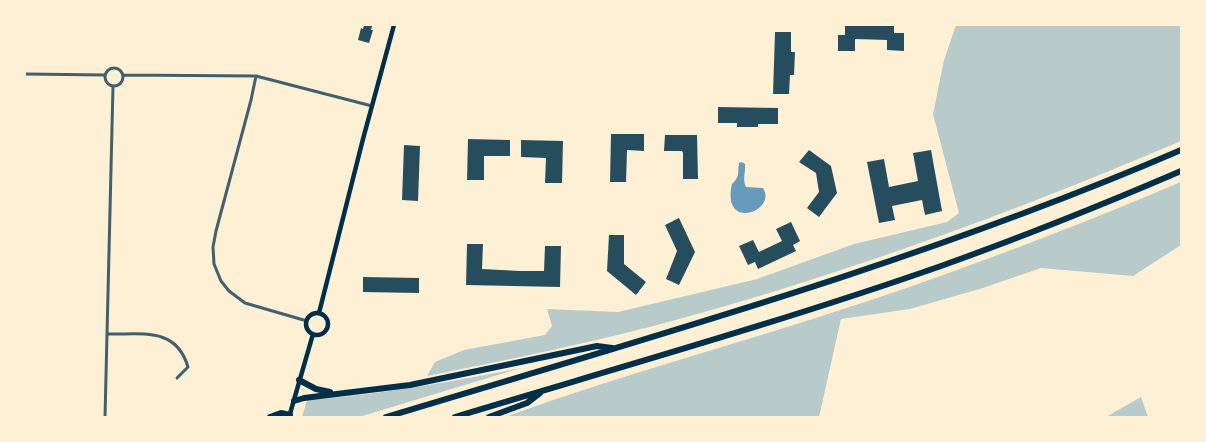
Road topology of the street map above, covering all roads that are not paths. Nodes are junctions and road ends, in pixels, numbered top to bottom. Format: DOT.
graph roads {
  1 [pos="394,25"];
  2 [pos="25,74"];
  3 [pos="105,75"];
  4 [pos="123,76"];
  5 [pos="256,76"];
  6 [pos="113,86"];
  7 [pos="372,106"];
  8 [pos="1181,150"];
  9 [pos="1181,171"];
  10 [pos="319,313"];
  11 [pos="307,321"];
  12 [pos="107,334"];
  13 [pos="313,334"];
  14 [pos="614,348"];
  15 [pos="177,378"];
  16 [pos="299,380"];
  17 [pos="546,389"];
  18 [pos="336,394"];
  19 [pos="294,401"];
  20 [pos="290,416"];
  21 [pos="105,417"];
  22 [pos="270,417"];
  23 [pos="386,417"];
  24 [pos="455,417"];
  25 [pos="490,417"];
  1 -- 7 [label="main road"];
  2 -- 3 [label="street"];
  3 -- 4 [label="street"];
  3 -- 6 [label="street"];
  4 -- 5 [label="street"];
  4 -- 6 [label="street"];
  5 -- 7 [label="street"];
  5 -- 11 [label="street"];
  6 -- 12 [label="street"];
  7 -- 10 [label="main road"];
  8 -- 14 [label="highway"];
  9 -- 17 [label="highway"];
  10 -- 11 [label="main road"];
  10 -- 13 [label="main road"];
  11 -- 13 [label="main road"];
  12 -- 15 [label="street"];
  12 -- 21 [label="street"];
  13 -- 16 [label="main road"];
  14 -- 18 [label="highway"];
  14 -- 23 [label="highway"];
  16 -- 18 [label="highway"];
  16 -- 19 [label="main road"];
  17 -- 24 [label="highway"];
  17 -- 25 [label="highway"];
  18 -- 19 [label="highway"];
  19 -- 20 [label="main road"];
  20 -- 22 [label="highway"];
}
